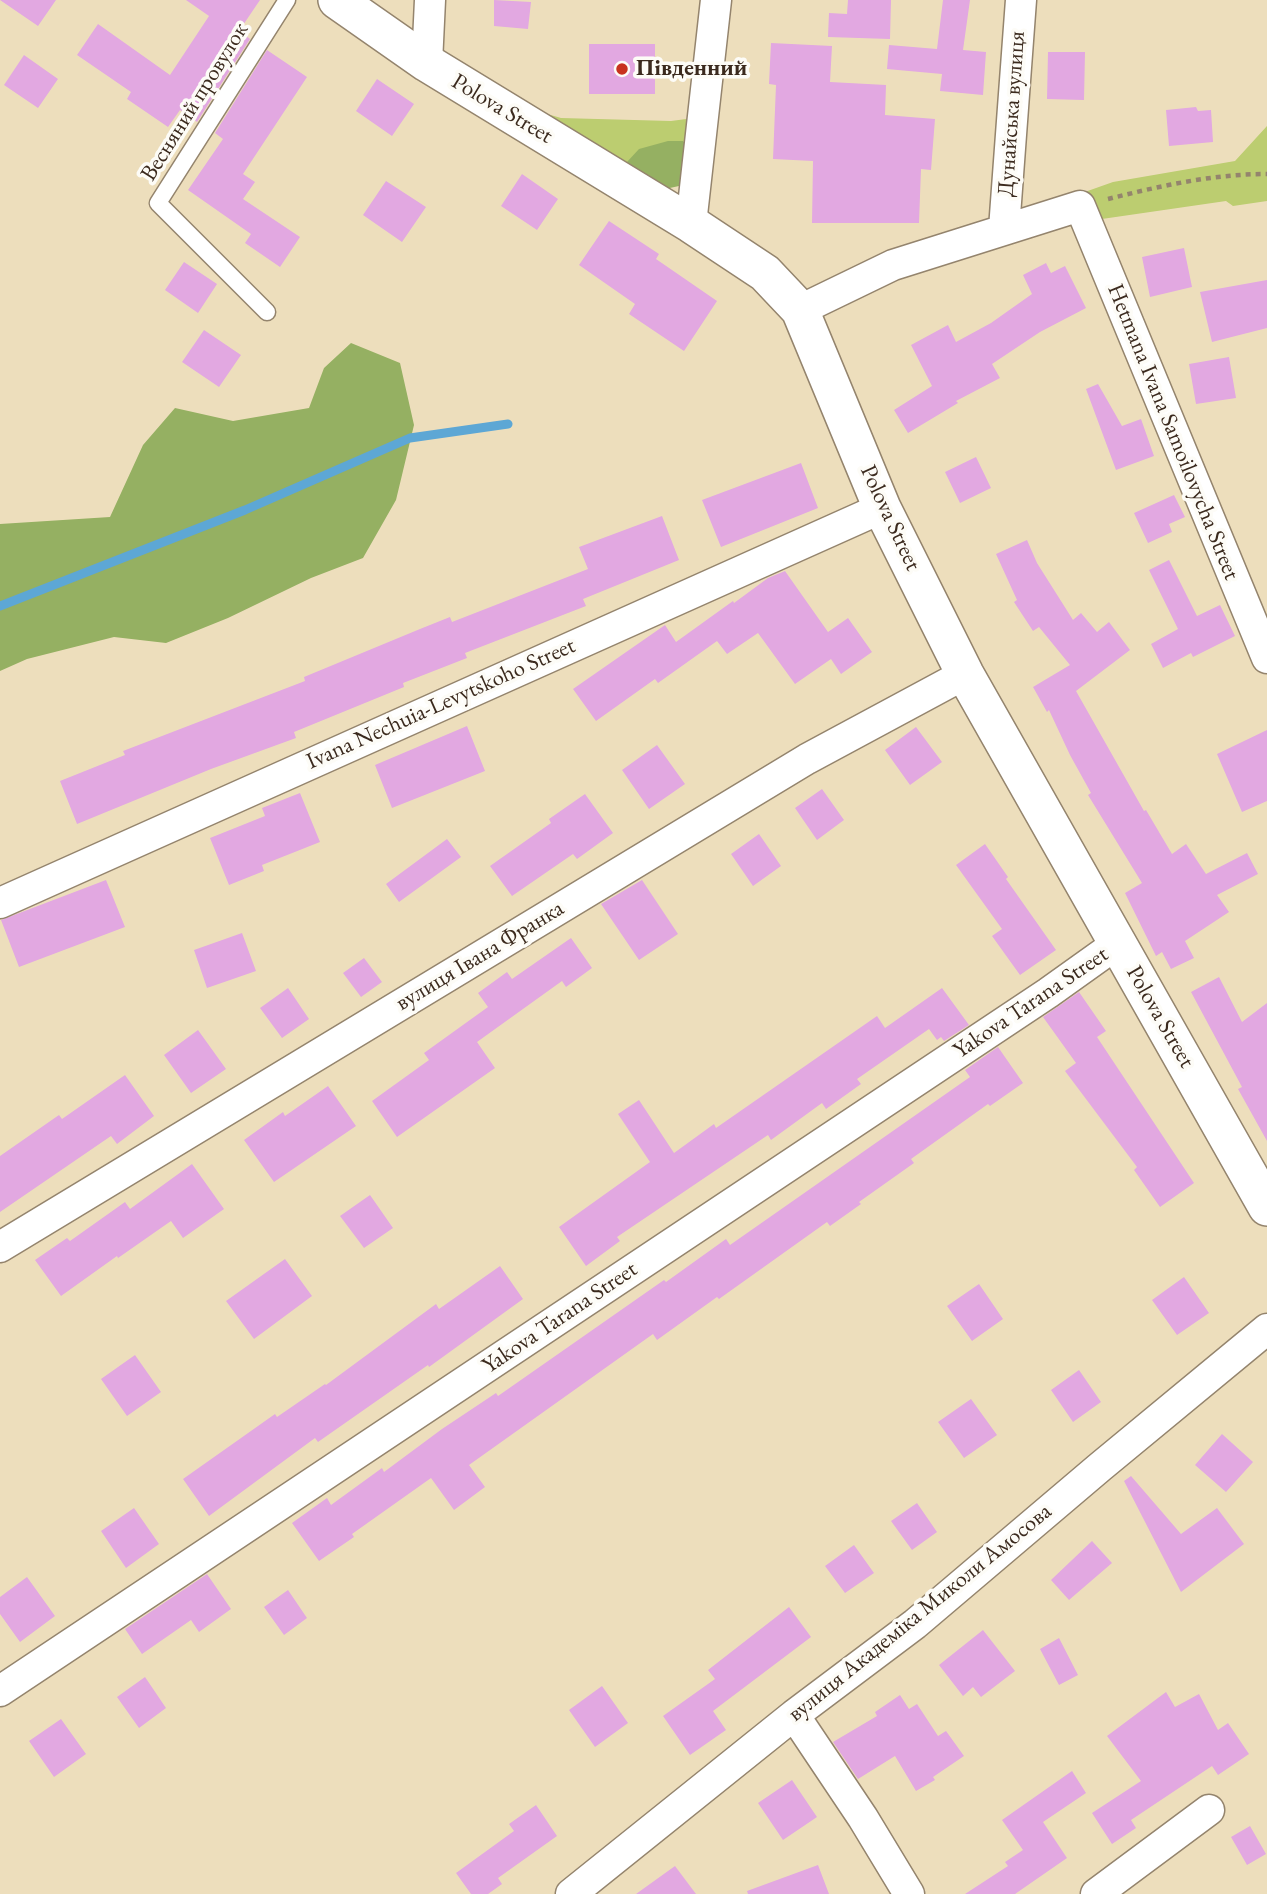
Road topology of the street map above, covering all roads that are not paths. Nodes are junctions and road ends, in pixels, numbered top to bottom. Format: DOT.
graph roads {
  1 [pos="287,0"];
  2 [pos="337,0"];
  3 [pos="430,0"];
  4 [pos="716,0"];
  5 [pos="1021,0"];
  6 [pos="427,63"];
  7 [pos="691,224"];
  8 [pos="1004,229"];
  9 [pos="800,310"];
  10 [pos="267,313"];
  11 [pos="882,508"];
  12 [pos="1267,658"];
  13 [pos="965,674"];
  14 [pos="0,903"];
  15 [pos="1118,943"];
  16 [pos="1267,1206"];
  17 [pos="0,1247"];
  18 [pos="1267,1329"];
  19 [pos="0,1691"];
  20 [pos="794,1715"];
  21 [pos="1209,1810"];
  22 [pos="571,1894"];
  23 [pos="909,1894"];
  24 [pos="1096,1894"];
  1 -- 10 [label="lane, Весняний провулок"];
  2 -- 6 [label="street, Polova Street"];
  3 -- 6 [label="street"];
  4 -- 7 [label="street"];
  5 -- 8 [label="street, Дунайська вулиця"];
  6 -- 7 [label="street, Polova Street"];
  7 -- 9 [label="street, Polova Street"];
  8 -- 9 [label="street"];
  8 -- 12 [label="street, Hetmana Ivana Samoilovycha Street"];
  9 -- 11 [label="street, Polova Street"];
  11 -- 13 [label="street, Polova Street"];
  11 -- 14 [label="street, Ivana Nechuia-Levytskoho Street"];
  13 -- 15 [label="street, Polova Street"];
  13 -- 17 [label="street, вулиця Івана Франка"];
  15 -- 16 [label="street, Polova Street"];
  15 -- 19 [label="street, Yakova Tarana Street"];
  18 -- 20 [label="street, вулиця Академіка Миколи Амосова"];
  20 -- 22 [label="street, вулиця Академіка Миколи Амосова"];
  20 -- 23 [label="street"];
  21 -- 24 [label="street"];
}
